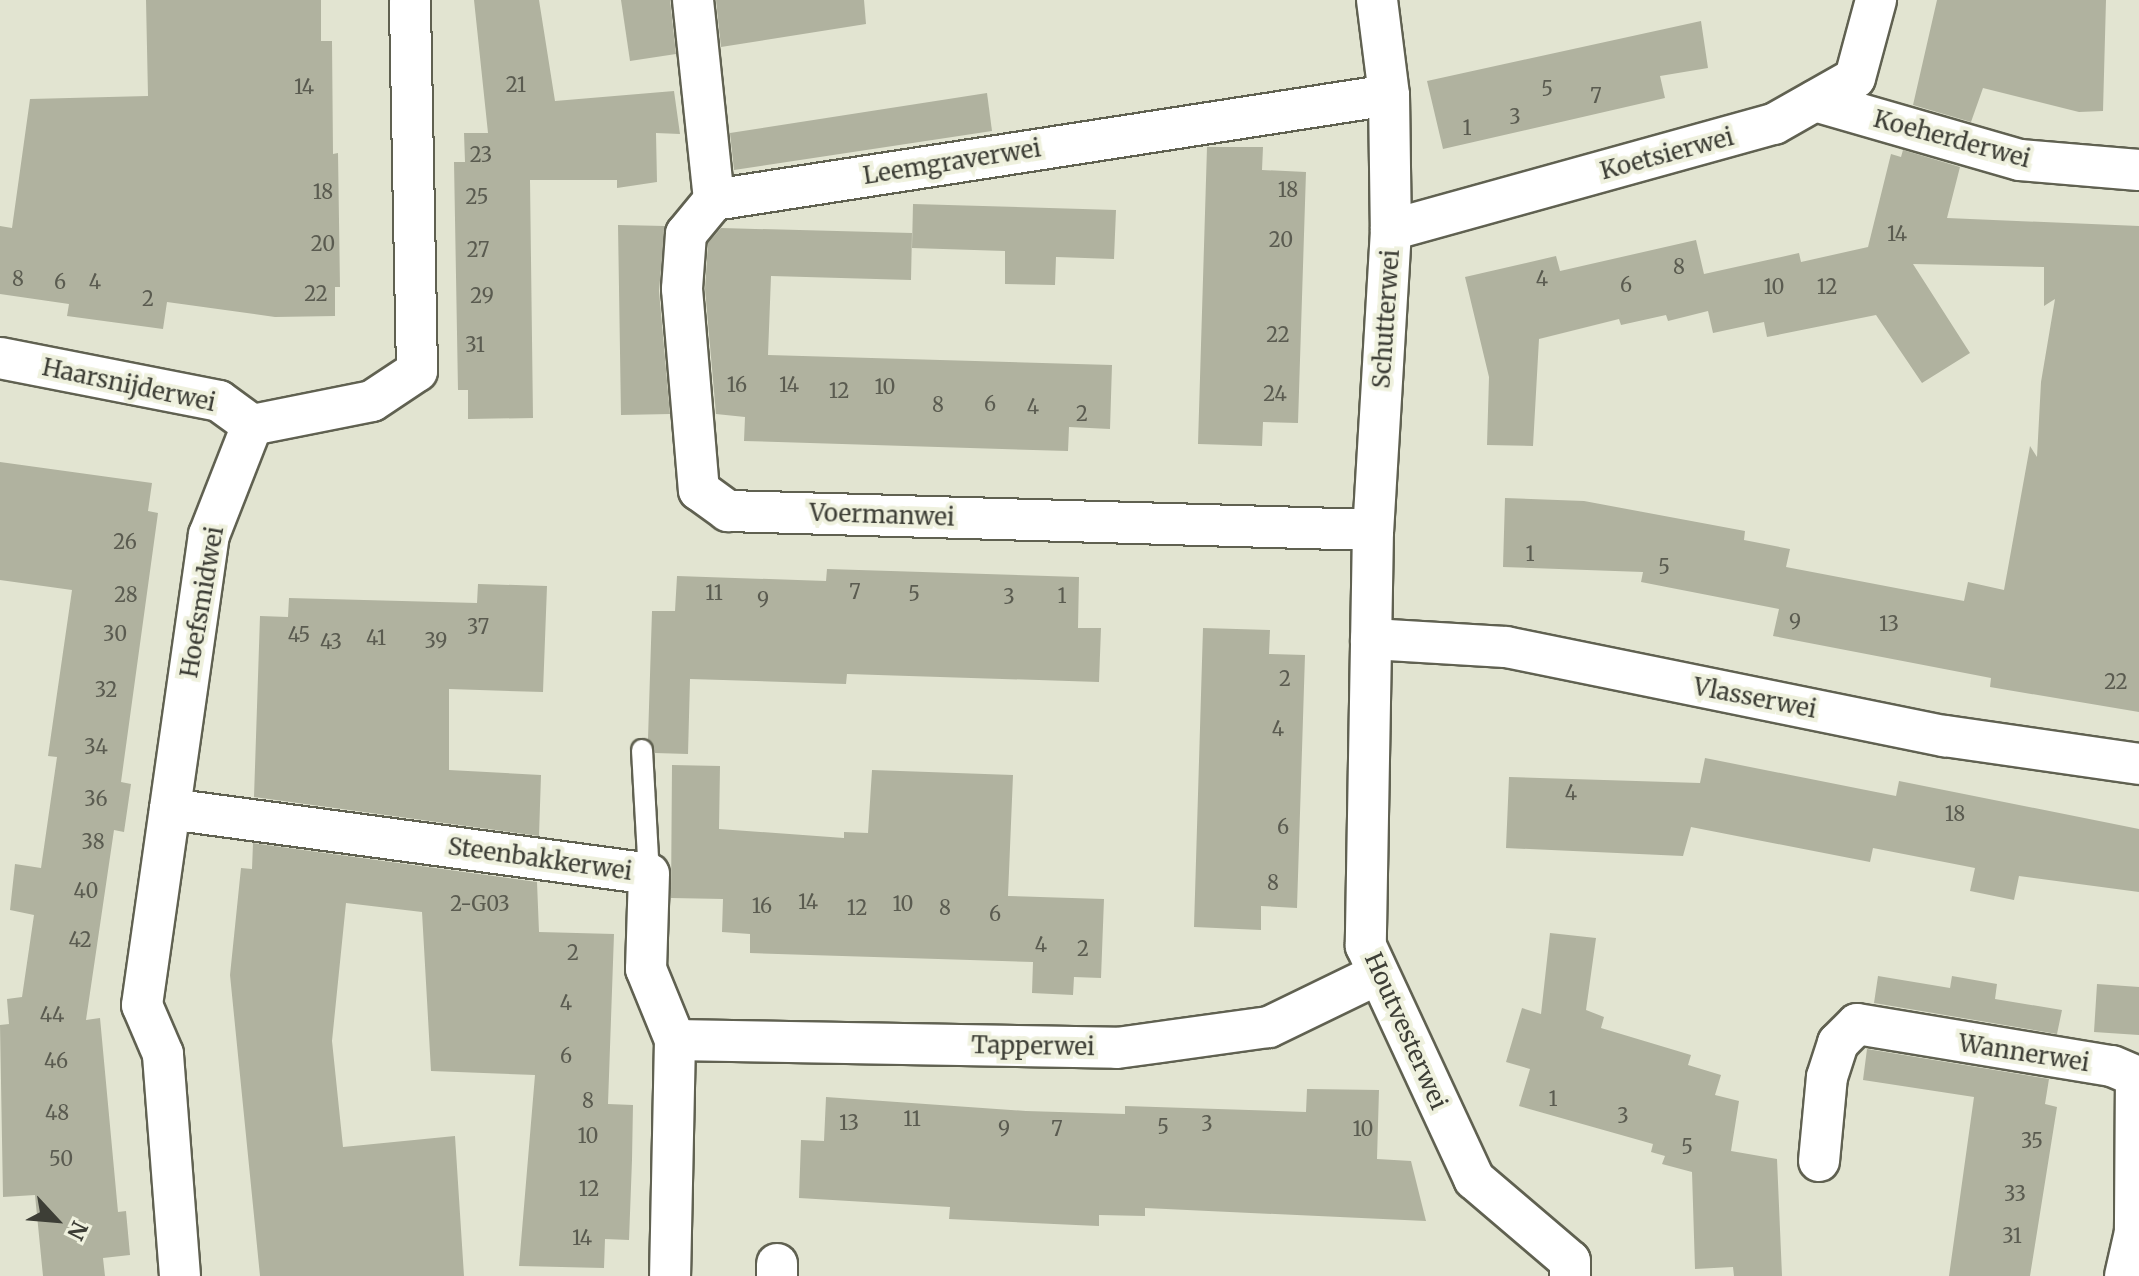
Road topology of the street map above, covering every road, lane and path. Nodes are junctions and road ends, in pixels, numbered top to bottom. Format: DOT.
graph roads {
  1 [pos="410,0"];
  2 [pos="693,0"];
  3 [pos="1377,0"];
  4 [pos="1876,0"];
  5 [pos="1389,95"];
  6 [pos="1815,101"];
  7 [pos="2139,170"];
  8 [pos="714,200"];
  9 [pos="1391,230"];
  10 [pos="0,358"];
  11 [pos="252,425"];
  12 [pos="1373,530"];
  13 [pos="1371,639"];
  14 [pos="642,750"];
  15 [pos="2139,764"];
  16 [pos="170,809"];
  17 [pos="649,874"];
  18 [pos="1378,974"];
  19 [pos="675,1040"];
  20 [pos="1819,1161"];
  21 [pos="180,1276"];
  22 [pos="670,1276"];
  23 [pos="1570,1276"];
  24 [pos="2125,1276"];
  1 -- 11 [label="street"];
  2 -- 8 [label="street"];
  3 -- 5 [label="street, Schutterwei"];
  4 -- 6 [label="street, Koetsierwei"];
  5 -- 8 [label="street, Leemgraverwei"];
  5 -- 9 [label="street, Schutterwei"];
  6 -- 7 [label="street, Koeherderwei"];
  6 -- 9 [label="street, Koetsierwei"];
  8 -- 12 [label="street, Voermanwei"];
  9 -- 12 [label="street, Schutterwei"];
  10 -- 11 [label="street, Haarsnijderwei"];
  11 -- 16 [label="street, Hoefsmidwei"];
  12 -- 13 [label="street, Schutterwei"];
  13 -- 15 [label="street, Vlasserwei"];
  13 -- 18 [label="street, Houtvesterwei"];
  14 -- 17 [label="lane"];
  16 -- 17 [label="street, Steenbakkerwei"];
  16 -- 21 [label="street, Hoefsmidwei"];
  17 -- 19 [label="street, Steenbakkerwei"];
  18 -- 19 [label="street, Tapperwei"];
  18 -- 23 [label="street, Houtvesterwei"];
  19 -- 22 [label="street, Steenbakkerwei"];
  20 -- 24 [label="street, Wannerwei"];
}
